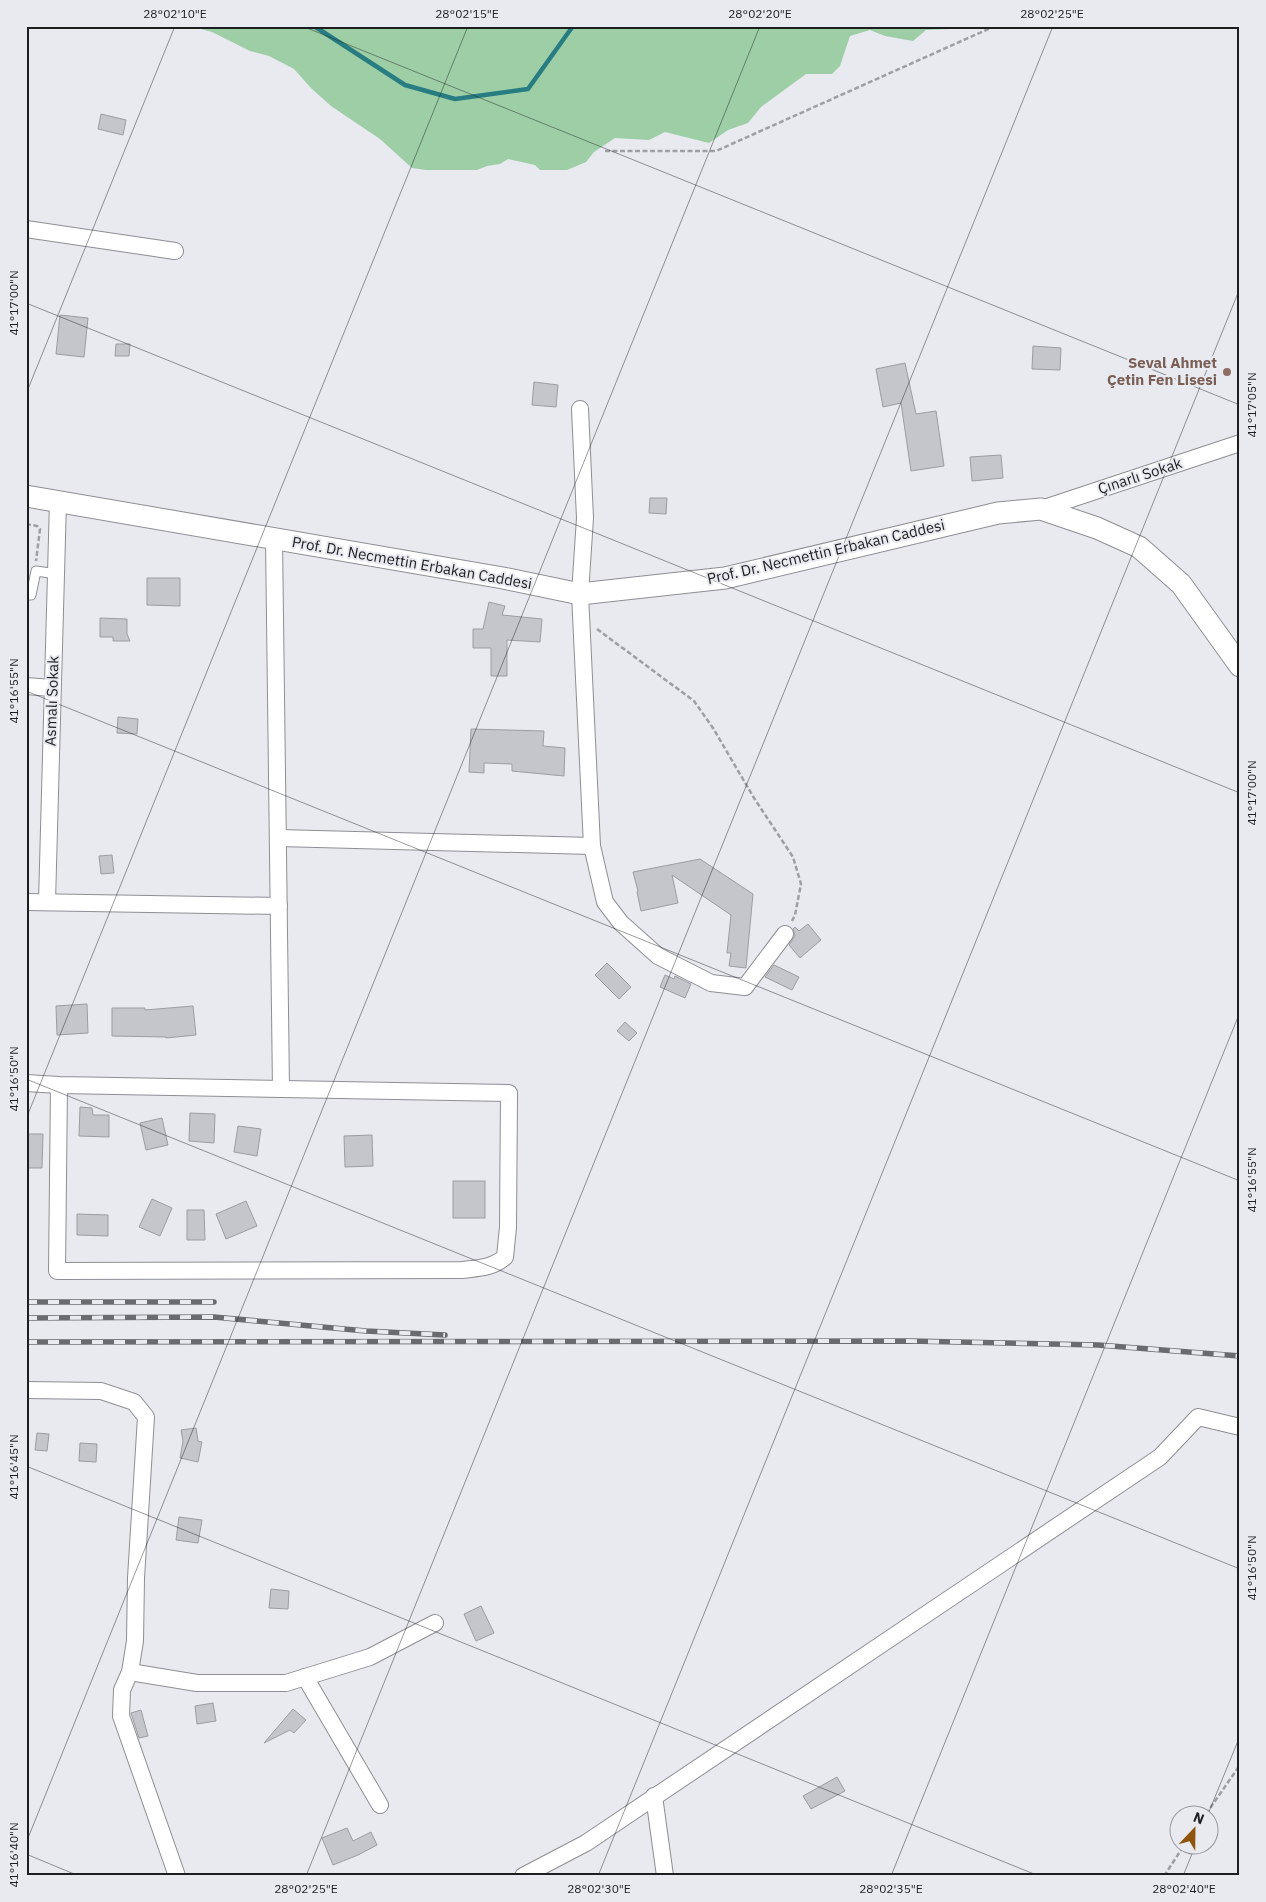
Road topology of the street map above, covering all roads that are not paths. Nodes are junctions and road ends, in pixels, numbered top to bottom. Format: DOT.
graph roads {
  1 [pos="26,229"];
  2 [pos="175,252"];
  3 [pos="580,409"];
  4 [pos="1240,443"];
  5 [pos="26,496"];
  6 [pos="58,501"];
  7 [pos="1041,509"];
  8 [pos="274,539"];
  9 [pos="57,574"];
  10 [pos="580,594"];
  11 [pos="26,595"];
  12 [pos="1240,666"];
  13 [pos="26,686"];
  14 [pos="52,688"];
  15 [pos="278,838"];
  16 [pos="592,846"];
  17 [pos="26,902"];
  18 [pos="47,902"];
  19 [pos="279,906"];
  20 [pos="785,934"];
  21 [pos="26,1083"];
  22 [pos="59,1085"];
  23 [pos="281,1089"];
  24 [pos="26,1390"];
  25 [pos="1240,1427"];
  26 [pos="435,1623"];
  27 [pos="130,1672"];
  28 [pos="305,1677"];
  29 [pos="654,1796"];
  30 [pos="380,1806"];
  31 [pos="177,1876"];
  32 [pos="523,1876"];
  33 [pos="664,1876"];
  1 -- 2 [label="street"];
  3 -- 10 [label="street"];
  4 -- 7 [label="street, Çınarlı Sokak"];
  5 -- 6 [label="street, Prof. Dr. Necmettin Erbakan Caddesi"];
  6 -- 8 [label="street, Prof. Dr. Necmettin Erbakan Caddesi"];
  6 -- 9 [label="street, Asmalı Sokak"];
  7 -- 10 [label="street, Prof. Dr. Necmettin Erbakan Caddesi"];
  7 -- 12 [label="street, Prof. Dr. Necmettin Erbakan Caddesi"];
  8 -- 10 [label="street, Prof. Dr. Necmettin Erbakan Caddesi"];
  8 -- 15 [label="street"];
  9 -- 11 [label="lane"];
  9 -- 14 [label="street, Asmalı Sokak"];
  10 -- 16 [label="street"];
  13 -- 14 [label="street"];
  14 -- 18 [label="street, Asmalı Sokak"];
  15 -- 16 [label="street"];
  15 -- 19 [label="street"];
  16 -- 20 [label="street"];
  17 -- 18 [label="street"];
  18 -- 19 [label="street"];
  19 -- 23 [label="street"];
  21 -- 22 [label="street"];
  22 -- 23 [label="street"];
  22 -- 23 [label="street"];
  24 -- 27 [label="street"];
  25 -- 29 [label="street"];
  26 -- 28 [label="street"];
  27 -- 28 [label="street"];
  27 -- 31 [label="street"];
  28 -- 30 [label="street"];
  29 -- 32 [label="street"];
  29 -- 33 [label="street"];
}
